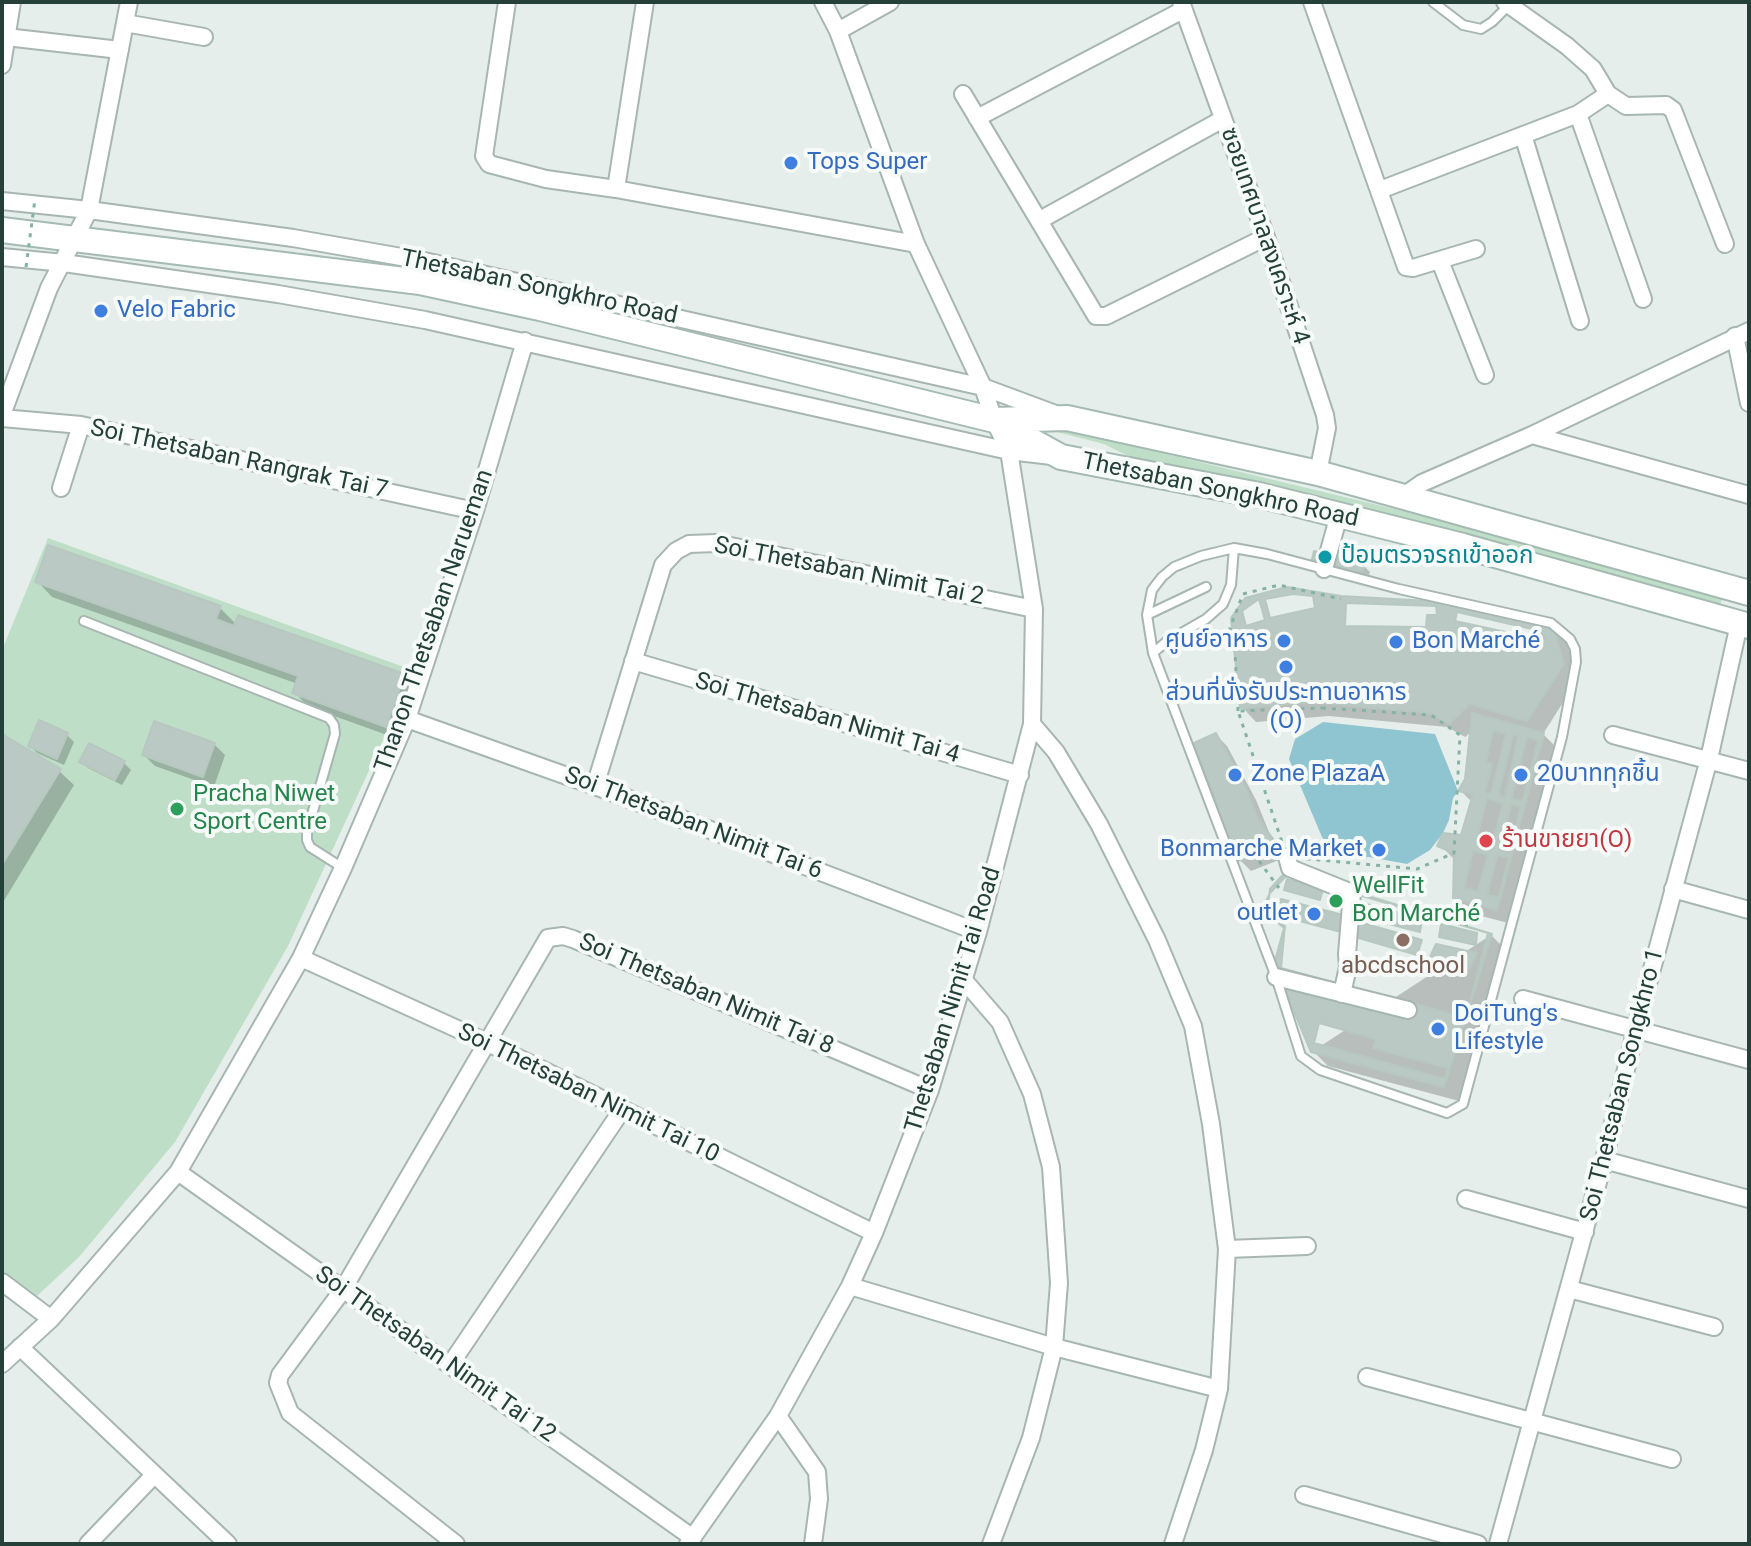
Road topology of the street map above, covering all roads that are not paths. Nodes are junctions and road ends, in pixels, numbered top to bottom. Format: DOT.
graph roads {
  1 [pos="12,2"];
  2 [pos="129,2"];
  3 [pos="507,2"];
  4 [pos="645,2"];
  5 [pos="823,2"];
  6 [pos="890,2"];
  7 [pos="1312,2"];
  8 [pos="1433,2"];
  9 [pos="1507,3"];
  10 [pos="1182,6"];
  11 [pos="125,23"];
  12 [pos="838,31"];
  13 [pos="6,37"];
  14 [pos="204,37"];
  15 [pos="120,50"];
  16 [pos="2,65"];
  17 [pos="963,94"];
  18 [pos="1608,94"];
  19 [pos="1578,114"];
  20 [pos="977,118"];
  21 [pos="1223,119"];
  22 [pos="1523,135"];
  23 [pos="616,189"];
  24 [pos="1380,190"];
  25 [pos="2,201"];
  26 [pos="89,210"];
  27 [pos="1040,220"];
  28 [pos="2,230"];
  29 [pos="1266,237"];
  30 [pos="75,240"];
  31 [pos="916,244"];
  32 [pos="1725,244"];
  33 [pos="1476,249"];
  34 [pos="2,257"];
  35 [pos="1440,261"];
  36 [pos="64,263"];
  37 [pos="1643,299"];
  38 [pos="1580,321"];
  39 [pos="1742,334"];
  40 [pos="525,341"];
  41 [pos="1485,375"];
  42 [pos="983,387"];
  43 [pos="1749,403"];
  44 [pos="2,417"];
  45 [pos="1067,418"];
  46 [pos="994,420"];
  47 [pos="81,425"];
  48 [pos="1532,435"];
  49 [pos="1009,451"];
  50 [pos="1061,457"];
  51 [pos="1318,473"];
  52 [pos="61,488"];
  53 [pos="1749,495"];
  54 [pos="1402,497"];
  55 [pos="475,511"];
  56 [pos="1339,515"];
  57 [pos="1234,548"];
  58 [pos="1324,569"];
  59 [pos="1206,587"];
  60 [pos="1748,592"];
  61 [pos="1034,609"];
  62 [pos="1147,615"];
  63 [pos="84,621"];
  64 [pos="1744,625"];
  65 [pos="1153,653"];
  66 [pos="633,661"];
  67 [pos="407,719"];
  68 [pos="1032,724"];
  69 [pos="1613,735"];
  70 [pos="1709,759"];
  71 [pos="1749,771"];
  72 [pos="1020,775"];
  73 [pos="595,786"];
  74 [pos="1287,857"];
  75 [pos="343,868"];
  76 [pos="1673,889"];
  77 [pos="1749,910"];
  78 [pos="978,932"];
  79 [pos="301,958"];
  80 [pos="1276,977"];
  81 [pos="962,978"];
  82 [pos="1342,994"];
  83 [pos="1523,999"];
  84 [pos="1408,1010"];
  85 [pos="1636,1028"];
  86 [pos="486,1042"];
  87 [pos="1749,1060"];
  88 [pos="930,1090"];
  89 [pos="622,1110"];
  90 [pos="1604,1160"];
  91 [pos="178,1172"];
  92 [pos="1466,1199"];
  93 [pos="1749,1199"];
  94 [pos="1585,1232"];
  95 [pos="874,1233"];
  96 [pos="1307,1246"];
  97 [pos="1227,1249"];
  98 [pos="2,1282"];
  99 [pos="850,1286"];
  100 [pos="1569,1289"];
  101 [pos="342,1291"];
  102 [pos="51,1319"];
  103 [pos="1714,1327"];
  104 [pos="20,1347"];
  105 [pos="1054,1347"];
  106 [pos="2,1364"];
  107 [pos="450,1365"];
  108 [pos="1367,1377"];
  109 [pos="1219,1389"];
  110 [pos="778,1416"];
  111 [pos="1533,1420"];
  112 [pos="1672,1459"];
  113 [pos="154,1475"];
  114 [pos="1304,1495"];
  115 [pos="690,1541"];
  116 [pos="88,1544"];
  117 [pos="228,1544"];
  118 [pos="456,1544"];
  119 [pos="813,1544"];
  120 [pos="991,1544"];
  121 [pos="1173,1544"];
  122 [pos="1478,1544"];
  123 [pos="1498,1544"];
  1 -- 13 [label="street"];
  2 -- 11 [label="street"];
  3 -- 23 [label="street"];
  4 -- 23 [label="street"];
  5 -- 12 [label="street, Thetsaban Nimit Tai Road"];
  6 -- 12 [label="street"];
  7 -- 24 [label="street"];
  8 -- 9 [label="lane"];
  9 -- 18 [label="street"];
  10 -- 20 [label="street"];
  10 -- 21 [label="street, ซอยเทศบาลสงเคราะห์ 4"];
  11 -- 14 [label="street"];
  11 -- 15 [label="street"];
  12 -- 31 [label="street, Thetsaban Nimit Tai Road"];
  13 -- 15 [label="street"];
  13 -- 16 [label="street"];
  15 -- 26 [label="street"];
  17 -- 20 [label="street"];
  18 -- 19 [label="street"];
  18 -- 32 [label="street"];
  19 -- 22 [label="street"];
  19 -- 37 [label="street"];
  20 -- 27 [label="street"];
  21 -- 27 [label="street"];
  21 -- 29 [label="street, ซอยเทศบาลสงเคราะห์ 4"];
  22 -- 24 [label="street"];
  22 -- 38 [label="street"];
  23 -- 31 [label="street"];
  24 -- 35 [label="street"];
  25 -- 26 [label="street, Thetsaban Songkhro Road"];
  26 -- 30 [label="street"];
  26 -- 42 [label="street, Thetsaban Songkhro Road"];
  27 -- 29 [label="street"];
  28 -- 30 [label="street, Thetsaban Songkhro Road"];
  29 -- 51 [label="street, ซอยเทศบาลสงเคราะห์ 4"];
  30 -- 36 [label="street"];
  30 -- 46 [label="street, Thetsaban Songkhro Road"];
  31 -- 42 [label="street, Thetsaban Nimit Tai Road"];
  33 -- 35 [label="street"];
  34 -- 36 [label="street, Thetsaban Songkhro Road"];
  35 -- 41 [label="street"];
  36 -- 40 [label="street, Thetsaban Songkhro Road"];
  36 -- 44 [label="street"];
  39 -- 43 [label="street"];
  39 -- 48 [label="street"];
  40 -- 49 [label="street, Thetsaban Songkhro Road"];
  40 -- 55 [label="street, Thanon Thetsaban Narueman"];
  42 -- 45 [label="street, Thetsaban Songkhro Road"];
  42 -- 46 [label="street, Thetsaban Nimit Tai Road"];
  44 -- 47 [label="street, Soi Thetsaban Rangrak Tai 7"];
  45 -- 46 [label="street, Thetsaban Songkhro Road"];
  45 -- 51 [label="street, Thetsaban Songkhro Road"];
  46 -- 49 [label="street, Thetsaban Nimit Tai Road"];
  46 -- 50 [label="street, Thetsaban Songkhro Road"];
  47 -- 52 [label="street"];
  47 -- 55 [label="street, Soi Thetsaban Rangrak Tai 7"];
  48 -- 53 [label="street"];
  48 -- 54 [label="street"];
  49 -- 50 [label="street, Thetsaban Songkhro Road"];
  49 -- 61 [label="street, Thetsaban Nimit Tai Road"];
  50 -- 56 [label="street, Thetsaban Songkhro Road"];
  51 -- 54 [label="street, Thetsaban Songkhro Road"];
  54 -- 60 [label="street, Thetsaban Songkhro Road"];
  55 -- 67 [label="street, Thanon Thetsaban Narueman"];
  56 -- 58 [label="street"];
  56 -- 64 [label="street, Thetsaban Songkhro Road"];
  57 -- 58 [label="lane"];
  57 -- 62 [label="lane"];
  57 -- 65 [label="lane"];
  58 -- 80 [label="lane"];
  59 -- 62 [label="lane"];
  60 -- 64 [label="street"];
  61 -- 66 [label="street, Soi Thetsaban Nimit Tai 2"];
  61 -- 68 [label="street, Thetsaban Nimit Tai Road"];
  62 -- 65 [label="lane"];
  63 -- 75 [label="lane"];
  64 -- 70 [label="street, Soi Thetsaban Songkhro 1"];
  65 -- 80 [label="lane"];
  66 -- 72 [label="street, Soi Thetsaban Nimit Tai 4"];
  66 -- 73 [label="street, Soi Thetsaban Nimit Tai 2"];
  67 -- 73 [label="street, Soi Thetsaban Nimit Tai 6"];
  67 -- 75 [label="street, Thanon Thetsaban Narueman"];
  68 -- 72 [label="street, Thetsaban Nimit Tai Road"];
  68 -- 97 [label="street"];
  69 -- 70 [label="street"];
  70 -- 71 [label="street"];
  70 -- 76 [label="street, Soi Thetsaban Songkhro 1"];
  72 -- 78 [label="street, Thetsaban Nimit Tai Road"];
  73 -- 78 [label="street, Soi Thetsaban Nimit Tai 6"];
  74 -- 82 [label="street"];
  75 -- 79 [label="street, Thanon Thetsaban Narueman"];
  76 -- 77 [label="street"];
  76 -- 85 [label="street, Soi Thetsaban Songkhro 1"];
  78 -- 81 [label="street, Thetsaban Nimit Tai Road"];
  79 -- 86 [label="street, Soi Thetsaban Nimit Tai 10"];
  79 -- 91 [label="street, Thanon Thetsaban Narueman"];
  80 -- 82 [label="street"];
  81 -- 88 [label="street, Thetsaban Nimit Tai Road"];
  81 -- 105 [label="street"];
  82 -- 84 [label="street"];
  83 -- 85 [label="street"];
  85 -- 87 [label="street"];
  85 -- 90 [label="street, Soi Thetsaban Songkhro 1"];
  86 -- 88 [label="street, Soi Thetsaban Nimit Tai 8"];
  86 -- 89 [label="street, Soi Thetsaban Nimit Tai 10"];
  86 -- 101 [label="street, Soi Thetsaban Nimit Tai 8"];
  88 -- 95 [label="street, Thetsaban Nimit Tai Road"];
  89 -- 95 [label="street, Soi Thetsaban Nimit Tai 10"];
  89 -- 107 [label="street"];
  90 -- 93 [label="street"];
  90 -- 94 [label="street, Soi Thetsaban Songkhro 1"];
  91 -- 101 [label="street, Soi Thetsaban Nimit Tai 12"];
  91 -- 102 [label="street, Thanon Thetsaban Narueman"];
  92 -- 94 [label="street"];
  94 -- 100 [label="street, Soi Thetsaban Songkhro 1"];
  95 -- 99 [label="street, Thetsaban Nimit Tai Road"];
  96 -- 97 [label="street"];
  97 -- 109 [label="street"];
  98 -- 102 [label="street"];
  99 -- 105 [label="street"];
  99 -- 110 [label="street, Thetsaban Nimit Tai Road"];
  100 -- 103 [label="street"];
  100 -- 111 [label="street, Soi Thetsaban Songkhro 1"];
  101 -- 107 [label="street, Soi Thetsaban Nimit Tai 12"];
  101 -- 118 [label="street, Soi Thetsaban Nimit Tai 8"];
  102 -- 104 [label="street, Thanon Thetsaban Narueman"];
  104 -- 106 [label="street, Thanon Thetsaban Narueman"];
  104 -- 113 [label="street"];
  105 -- 109 [label="street"];
  105 -- 120 [label="street"];
  107 -- 115 [label="street, Soi Thetsaban Nimit Tai 12"];
  108 -- 111 [label="street"];
  109 -- 121 [label="street"];
  110 -- 115 [label="street, Thetsaban Nimit Tai Road"];
  110 -- 119 [label="street"];
  111 -- 112 [label="street"];
  111 -- 123 [label="street, Soi Thetsaban Songkhro 1"];
  113 -- 116 [label="street"];
  113 -- 117 [label="street"];
  114 -- 122 [label="street"];
}
